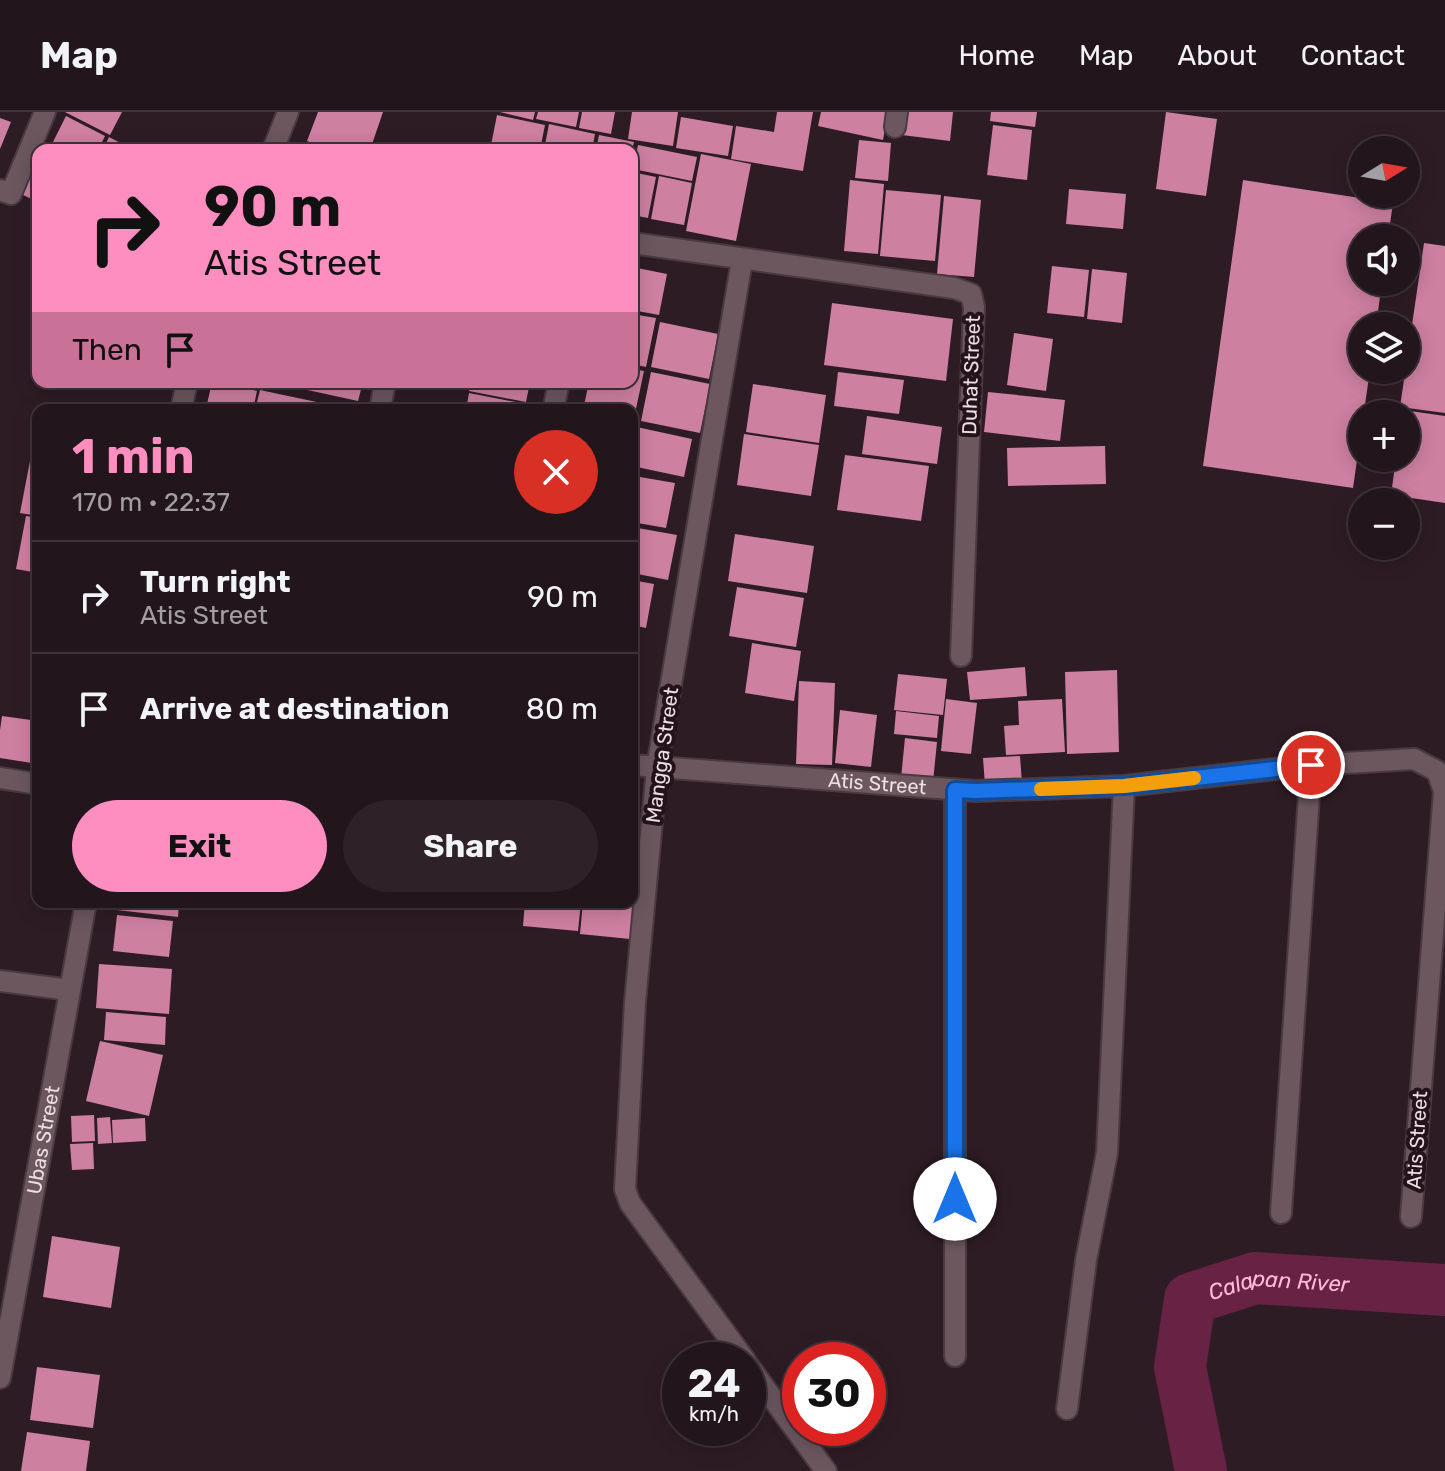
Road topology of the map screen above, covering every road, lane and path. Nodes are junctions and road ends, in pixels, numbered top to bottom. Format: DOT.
graph roads {
  1 [pos="45,112"];
  2 [pos="288,112"];
  3 [pos="275,144"];
  4 [pos="0,190"];
  5 [pos="638,244"];
  6 [pos="742,260"];
  7 [pos="961,656"];
  8 [pos="1311,765"];
  9 [pos="638,766"];
  10 [pos="657,768"];
  11 [pos="0,778"];
  12 [pos="32,783"];
  13 [pos="1124,786"];
  14 [pos="955,790"];
  15 [pos="85,908"];
  16 [pos="0,981"];
  17 [pos="70,990"];
  18 [pos="1281,1213"];
  19 [pos="1411,1217"];
  20 [pos="731,1342"];
  21 [pos="955,1356"];
  22 [pos="0,1378"];
  23 [pos="766,1389"];
  24 [pos="1067,1409"];
  25 [pos="826,1471"];
  1 -- 4 [label="street"];
  2 -- 3 [label="street"];
  5 -- 6 [label="street, Duhat Street"];
  6 -- 7 [label="street, Duhat Street"];
  6 -- 10 [label="street, Mangga Street"];
  8 -- 13 [label="street, Atis Street"];
  8 -- 18 [label="street"];
  8 -- 19 [label="street, Atis Street"];
  9 -- 10 [label="street, Atis Street"];
  10 -- 14 [label="street, Atis Street"];
  10 -- 20 [label="street, Mangga Street"];
  11 -- 12 [label="street"];
  13 -- 14 [label="street, Atis Street"];
  13 -- 24 [label="street"];
  14 -- 21 [label="street"];
  15 -- 17 [label="street, Ubas Street"];
  16 -- 17 [label="street"];
  17 -- 22 [label="street, Ubas Street"];
  23 -- 25 [label="street, Mangga Street"];
}
